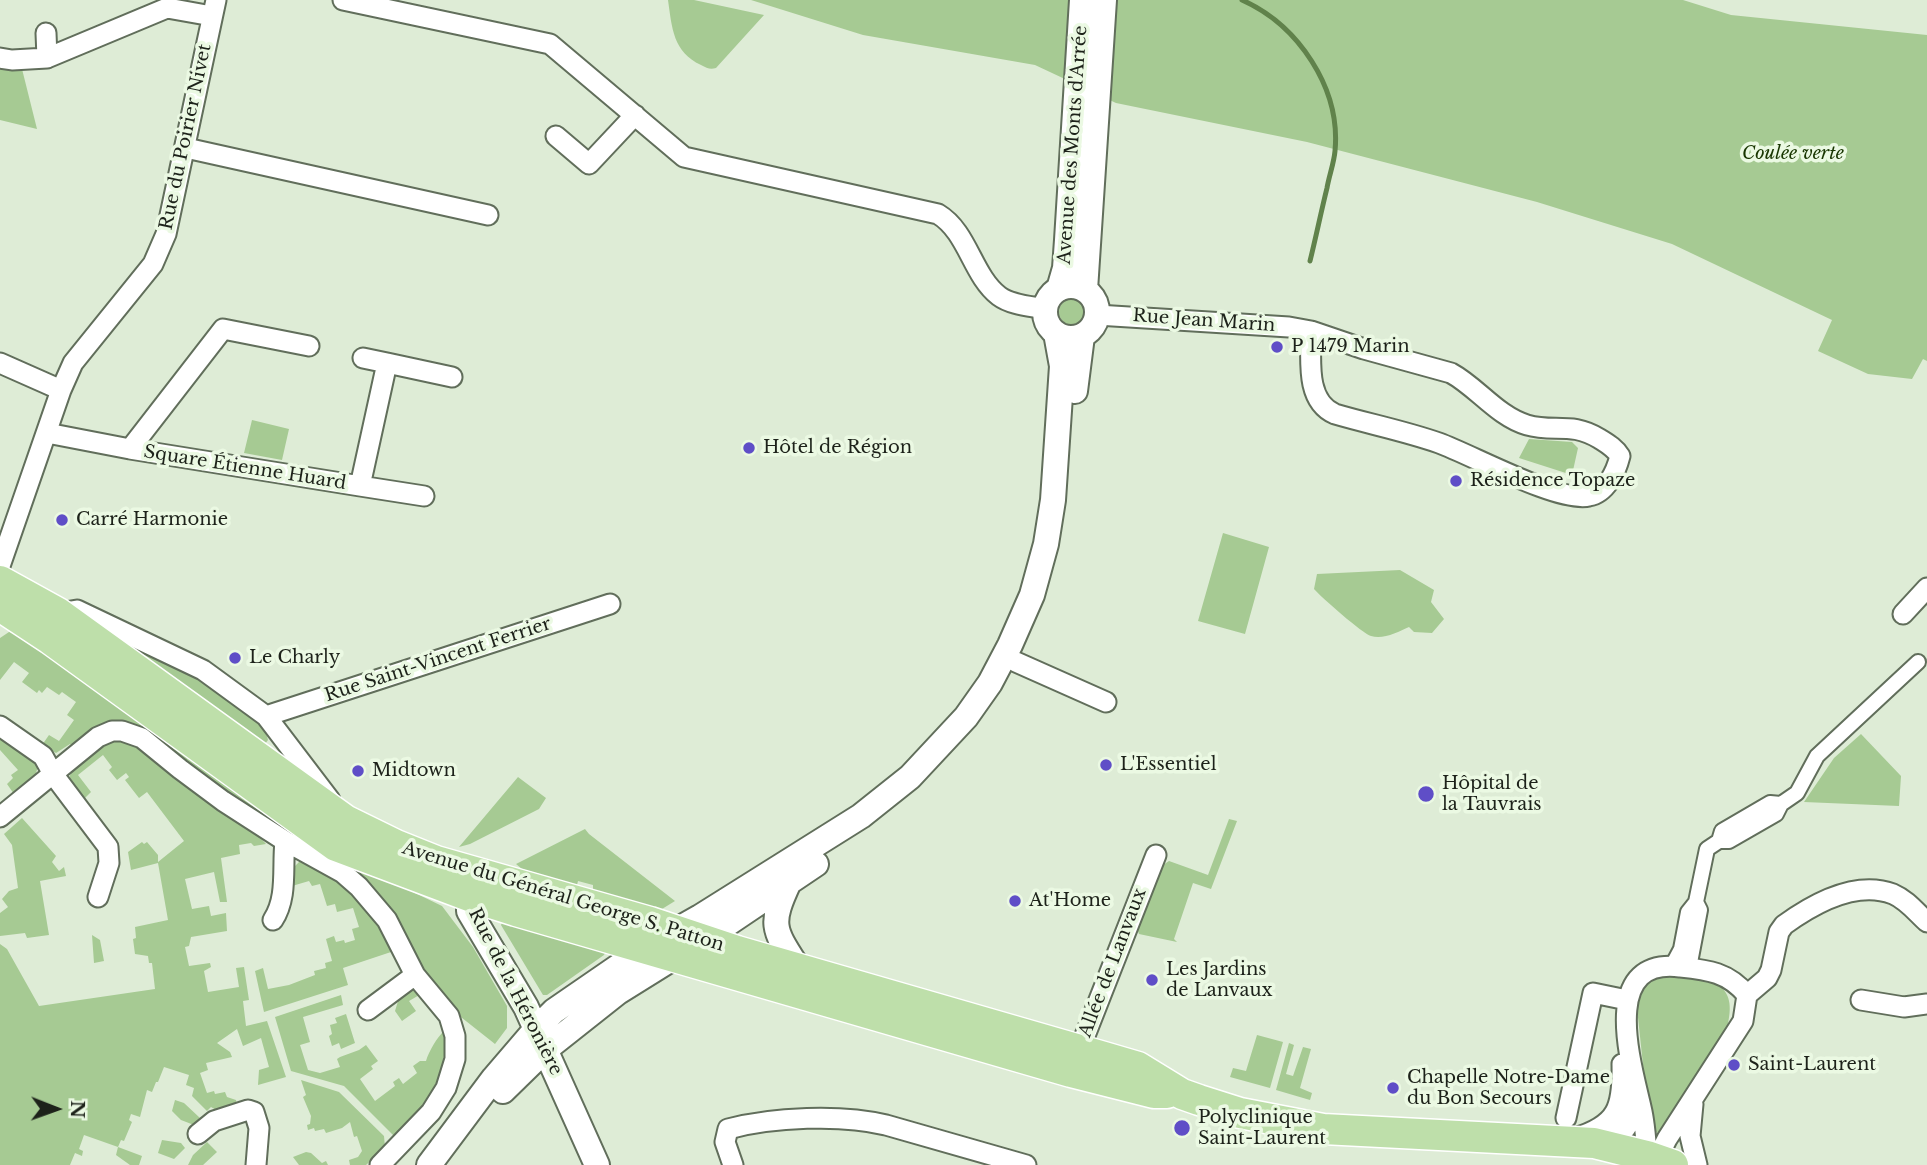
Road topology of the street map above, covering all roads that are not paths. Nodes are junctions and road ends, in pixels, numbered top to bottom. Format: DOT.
graph roads {
  1 [pos="343,0"];
  2 [pos="1082,0"];
  3 [pos="1104,0"];
  4 [pos="159,4"];
  5 [pos="214,8"];
  6 [pos="46,33"];
  7 [pos="0,58"];
  8 [pos="47,58"];
  9 [pos="635,115"];
  10 [pos="556,136"];
  11 [pos="186,148"];
  12 [pos="488,215"];
  13 [pos="1085,290"];
  14 [pos="1052,299"];
  15 [pos="1097,315"];
  16 [pos="1311,331"];
  17 [pos="1056,333"];
  18 [pos="1082,336"];
  19 [pos="310,346"];
  20 [pos="363,358"];
  21 [pos="0,363"];
  22 [pos="387,363"];
  23 [pos="452,377"];
  24 [pos="61,390"];
  25 [pos="47,433"];
  26 [pos="130,449"];
  27 [pos="360,486"];
  28 [pos="424,496"];
  29 [pos="0,566"];
  30 [pos="0,581"];
  31 [pos="1927,588"];
  32 [pos="610,604"];
  33 [pos="0,606"];
  34 [pos="58,613"];
  35 [pos="1903,614"];
  36 [pos="1016,662"];
  37 [pos="1918,663"];
  38 [pos="1106,702"];
  39 [pos="266,716"];
  40 [pos="0,726"];
  41 [pos="53,774"];
  42 [pos="286,779"];
  43 [pos="0,817"];
  44 [pos="285,841"];
  45 [pos="1156,855"];
  46 [pos="789,882"];
  47 [pos="469,896"];
  48 [pos="98,897"];
  49 [pos="273,920"];
  50 [pos="1927,922"];
  51 [pos="702,940"];
  52 [pos="675,943"];
  53 [pos="647,947"];
  54 [pos="1681,967"];
  55 [pos="798,968"];
  56 [pos="415,975"];
  57 [pos="1747,995"];
  58 [pos="1627,1000"];
  59 [pos="1861,1000"];
  60 [pos="1927,1004"];
  61 [pos="368,1010"];
  62 [pos="1626,1025"];
  63 [pos="541,1039"];
  64 [pos="1075,1060"];
  65 [pos="1636,1089"];
  66 [pos="1693,1102"];
  67 [pos="1563,1130"];
  68 [pos="198,1134"];
  69 [pos="1594,1143"];
  70 [pos="1658,1161"];
  71 [pos="256,1165"];
  72 [pos="380,1165"];
  73 [pos="429,1165"];
  74 [pos="445,1165"];
  75 [pos="597,1165"];
  76 [pos="733,1165"];
  77 [pos="1026,1165"];
  78 [pos="1697,1165"];
  1 -- 9 [label="street"];
  2 -- 14 [label="street, Avenue des Monts d'Arrée"];
  3 -- 13 [label="street, Avenue des Monts d'Arrée"];
  4 -- 5 [label="street"];
  4 -- 8 [label="street"];
  5 -- 11 [label="street, Rue du Poirier Nivet"];
  6 -- 8 [label="street"];
  7 -- 8 [label="street"];
  9 -- 10 [label="street"];
  9 -- 14 [label="street"];
  11 -- 12 [label="street"];
  11 -- 24 [label="street, Rue du Poirier Nivet"];
  13 -- 14 [label="street"];
  13 -- 15 [label="street"];
  14 -- 17 [label="street"];
  15 -- 16 [label="street, Rue Jean Marin"];
  15 -- 18 [label="street"];
  16 -- 16 [label="street, Rue Jean Marin"];
  17 -- 18 [label="street"];
  17 -- 52 [label="street"];
  18 -- 36 [label="street"];
  19 -- 26 [label="street, Square Étienne Huard"];
  20 -- 22 [label="street"];
  21 -- 24 [label="street"];
  22 -- 23 [label="street"];
  22 -- 27 [label="street, Square Étienne Huard"];
  24 -- 25 [label="street, Rue du Poirier Nivet"];
  25 -- 26 [label="street, Square Étienne Huard"];
  25 -- 29 [label="street, Rue du Poirier Nivet"];
  26 -- 27 [label="street, Square Étienne Huard"];
  27 -- 28 [label="street, Square Étienne Huard"];
  30 -- 34 [label="main road, Avenue du Général George S. Patton"];
  31 -- 35 [label="street"];
  32 -- 39 [label="street, Rue Saint-Vincent Ferrier"];
  33 -- 42 [label="main road, Avenue du Général George S. Patton"];
  34 -- 39 [label="street"];
  34 -- 42 [label="main road, Avenue du Général George S. Patton"];
  36 -- 38 [label="street"];
  36 -- 46 [label="street"];
  37 -- 54 [label="street"];
  39 -- 42 [label="street"];
  40 -- 41 [label="street"];
  41 -- 43 [label="street"];
  41 -- 44 [label="street"];
  41 -- 48 [label="street"];
  42 -- 47 [label="main road, Avenue du Général George S. Patton"];
  42 -- 52 [label="main road, Avenue du Général George S. Patton"];
  44 -- 49 [label="street"];
  44 -- 56 [label="street"];
  45 -- 64 [label="street, Allée de Lanvaux"];
  46 -- 51 [label="street"];
  46 -- 55 [label="street"];
  47 -- 53 [label="main road, Avenue du Général George S. Patton"];
  47 -- 63 [label="street, Rue de la Héronière"];
  50 -- 57 [label="street"];
  51 -- 52 [label="main road, Avenue du Général George S. Patton"];
  51 -- 55 [label="main road, Avenue du Général George S. Patton"];
  52 -- 53 [label="main road, Avenue du Général George S. Patton"];
  52 -- 63 [label="street"];
  52 -- 64 [label="main road, Avenue du Général George S. Patton"];
  53 -- 63 [label="street"];
  54 -- 57 [label="street"];
  54 -- 58 [label="street"];
  55 -- 64 [label="main road, Avenue du Général George S. Patton"];
  56 -- 61 [label="street"];
  56 -- 72 [label="street"];
  57 -- 66 [label="street"];
  58 -- 62 [label="street"];
  58 -- 67 [label="street"];
  59 -- 60 [label="street"];
  62 -- 65 [label="street"];
  62 -- 67 [label="street"];
  63 -- 73 [label="street"];
  63 -- 74 [label="street"];
  63 -- 75 [label="street, Rue de la Héronière"];
  64 -- 67 [label="main road, Avenue du Général George S. Patton"];
  65 -- 69 [label="street"];
  65 -- 70 [label="street"];
  66 -- 70 [label="street"];
  66 -- 78 [label="street"];
  67 -- 69 [label="main road, Avenue du Général George S. Patton"];
  68 -- 71 [label="street"];
  69 -- 70 [label="main road, Avenue du Général George S. Patton"];
  76 -- 77 [label="street"];
}
